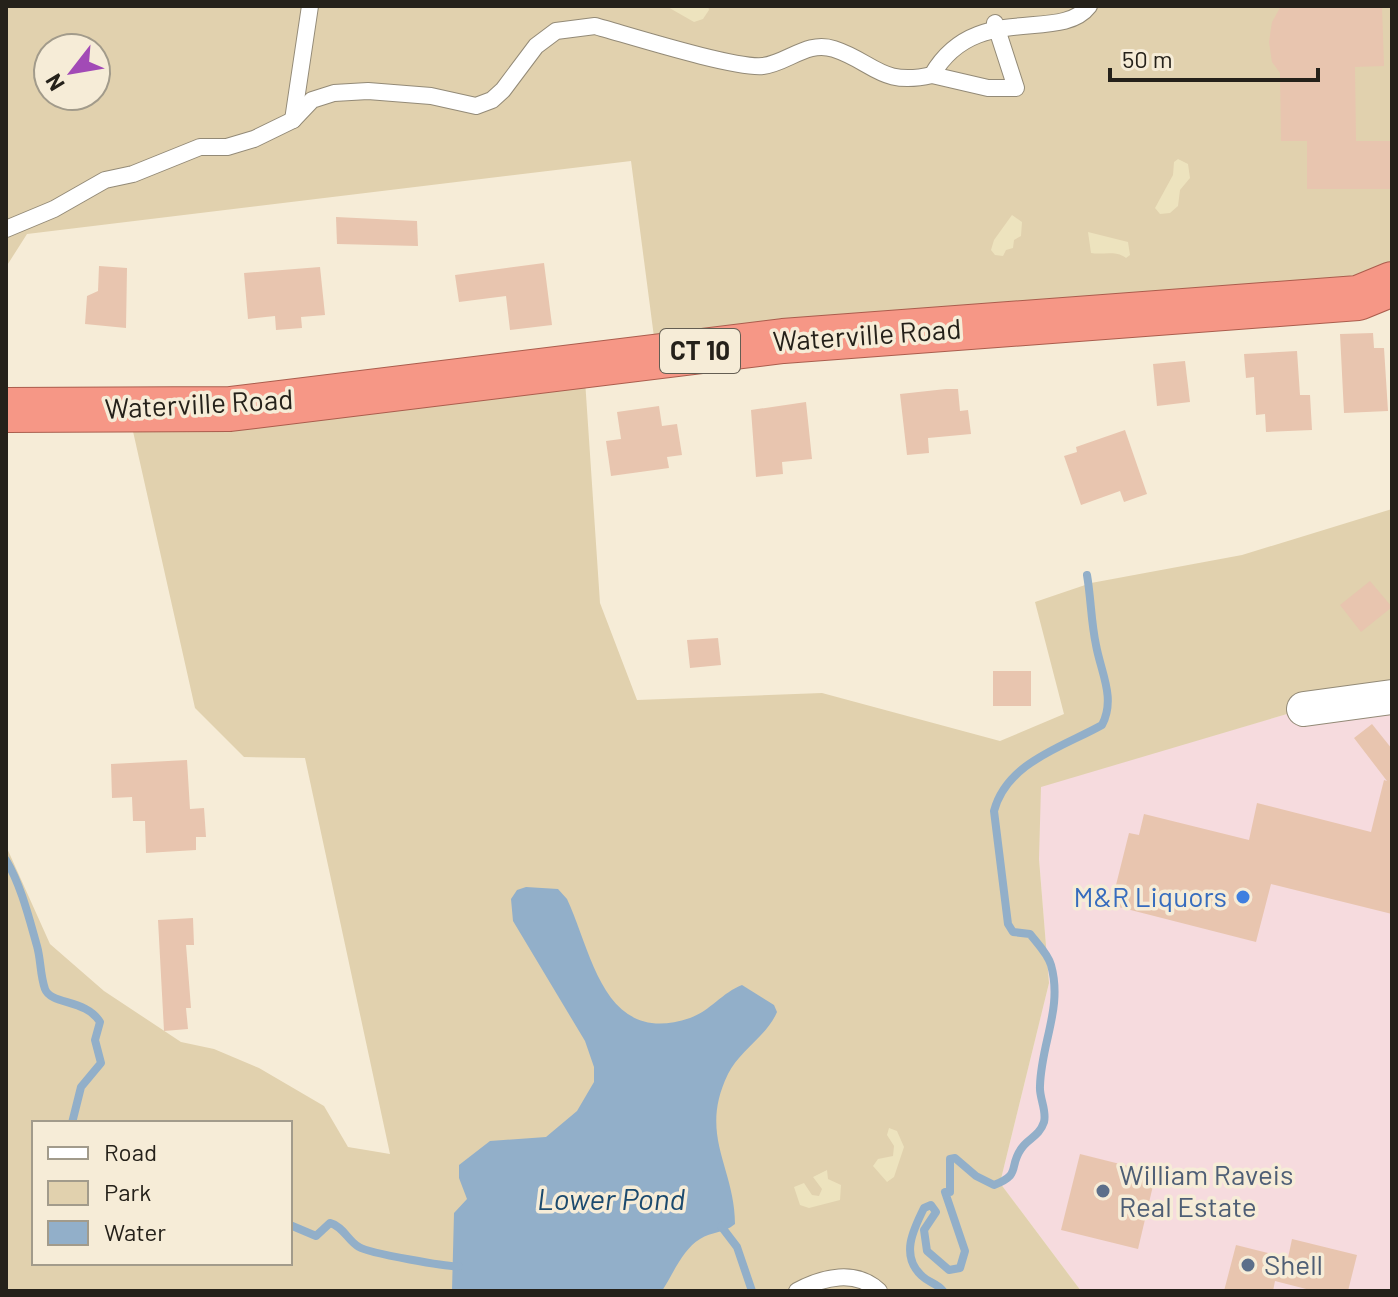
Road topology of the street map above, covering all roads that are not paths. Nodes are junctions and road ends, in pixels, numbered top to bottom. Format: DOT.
graph roads {
  1 [pos="310,6"];
  2 [pos="1089,6"];
  3 [pos="995,23"];
  4 [pos="932,75"];
  5 [pos="293,120"];
  6 [pos="6,229"];
  7 [pos="1392,284"];
  8 [pos="6,410"];
  9 [pos="1392,697"];
  10 [pos="1304,709"];
  11 [pos="797,1291"];
  12 [pos="879,1291"];
  1 -- 5 [label="lane"];
  2 -- 3 [label="lane"];
  3 -- 4 [label="lane"];
  3 -- 4 [label="lane"];
  4 -- 5 [label="lane"];
  5 -- 6 [label="lane"];
  7 -- 8 [label="highway, Waterville Road / CT 10"];
  9 -- 10 [label="street"];
  11 -- 12 [label="lane"];
}
